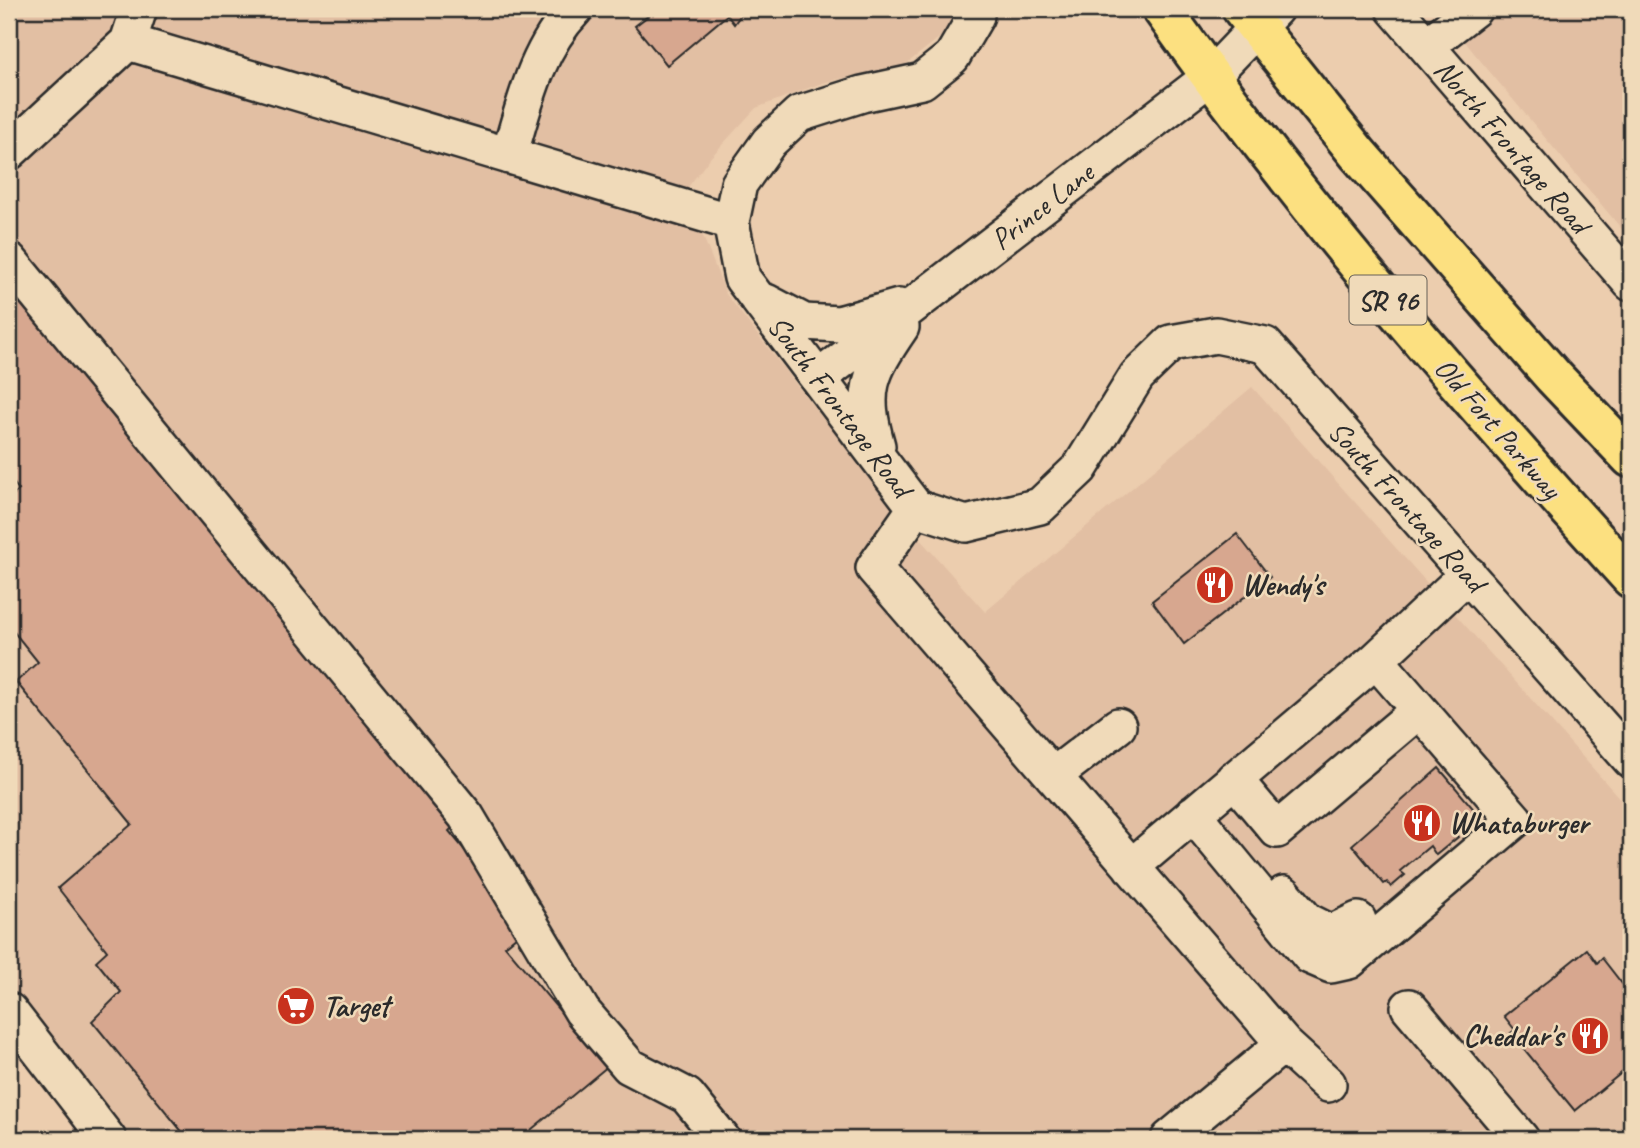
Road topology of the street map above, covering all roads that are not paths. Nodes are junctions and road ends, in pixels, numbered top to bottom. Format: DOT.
graph roads {
  1 [pos="139,9"];
  2 [pos="575,9"];
  3 [pos="976,9"];
  4 [pos="1162,9"];
  5 [pos="1394,9"];
  6 [pos="1474,9"];
  7 [pos="1257,15"];
  8 [pos="128,42"];
  9 [pos="1426,46"];
  10 [pos="1210,77"];
  11 [pos="9,152"];
  12 [pos="509,156"];
  13 [pos="731,222"];
  14 [pos="9,260"];
  15 [pos="1630,279"];
  16 [pos="759,299"];
  17 [pos="919,301"];
  18 [pos="820,377"];
  19 [pos="1631,458"];
  20 [pos="881,461"];
  21 [pos="916,508"];
  22 [pos="1468,574"];
  23 [pos="1631,578"];
  24 [pos="1376,660"];
  25 [pos="1419,710"];
  26 [pos="1118,726"];
  27 [pos="1631,760"];
  28 [pos="1053,776"];
  29 [pos="1234,779"];
  30 [pos="1501,806"];
  31 [pos="1198,820"];
  32 [pos="1131,867"];
  33 [pos="1409,1007"];
  34 [pos="9,1011"];
  35 [pos="1283,1044"];
  36 [pos="1328,1084"];
  37 [pos="108,1139"];
  38 [pos="722,1139"];
  39 [pos="1169,1139"];
  40 [pos="1521,1139"];
  1 -- 8 [label="street"];
  2 -- 12 [label="street"];
  3 -- 13 [label="street, South Frontage Road"];
  4 -- 10 [label="main road, Old Fort Parkway / SR 96"];
  5 -- 9 [label="street, North Frontage Road"];
  6 -- 9 [label="street"];
  7 -- 10 [label="street, Prince Lane"];
  7 -- 19 [label="main road, SR 96"];
  8 -- 11 [label="street"];
  8 -- 12 [label="street"];
  9 -- 15 [label="street, North Frontage Road"];
  10 -- 17 [label="street, Prince Lane"];
  10 -- 23 [label="main road, Old Fort Parkway / SR 96"];
  12 -- 13 [label="street"];
  13 -- 16 [label="street, South Frontage Road"];
  14 -- 38 [label="street"];
  16 -- 17 [label="street"];
  16 -- 18 [label="street, South Frontage Road"];
  17 -- 18 [label="street, Prince Lane"];
  17 -- 20 [label="street"];
  18 -- 20 [label="street, South Frontage Road"];
  20 -- 21 [label="street, South Frontage Road"];
  21 -- 22 [label="street, South Frontage Road"];
  21 -- 28 [label="street"];
  22 -- 24 [label="street"];
  22 -- 27 [label="street, South Frontage Road"];
  24 -- 25 [label="street"];
  24 -- 29 [label="street"];
  25 -- 29 [label="street"];
  25 -- 30 [label="street"];
  26 -- 28 [label="street"];
  28 -- 32 [label="street"];
  29 -- 31 [label="street"];
  30 -- 31 [label="street"];
  30 -- 31 [label="street"];
  31 -- 32 [label="street"];
  32 -- 35 [label="street"];
  33 -- 40 [label="street"];
  34 -- 37 [label="street"];
  35 -- 36 [label="street"];
  35 -- 39 [label="street"];
}
